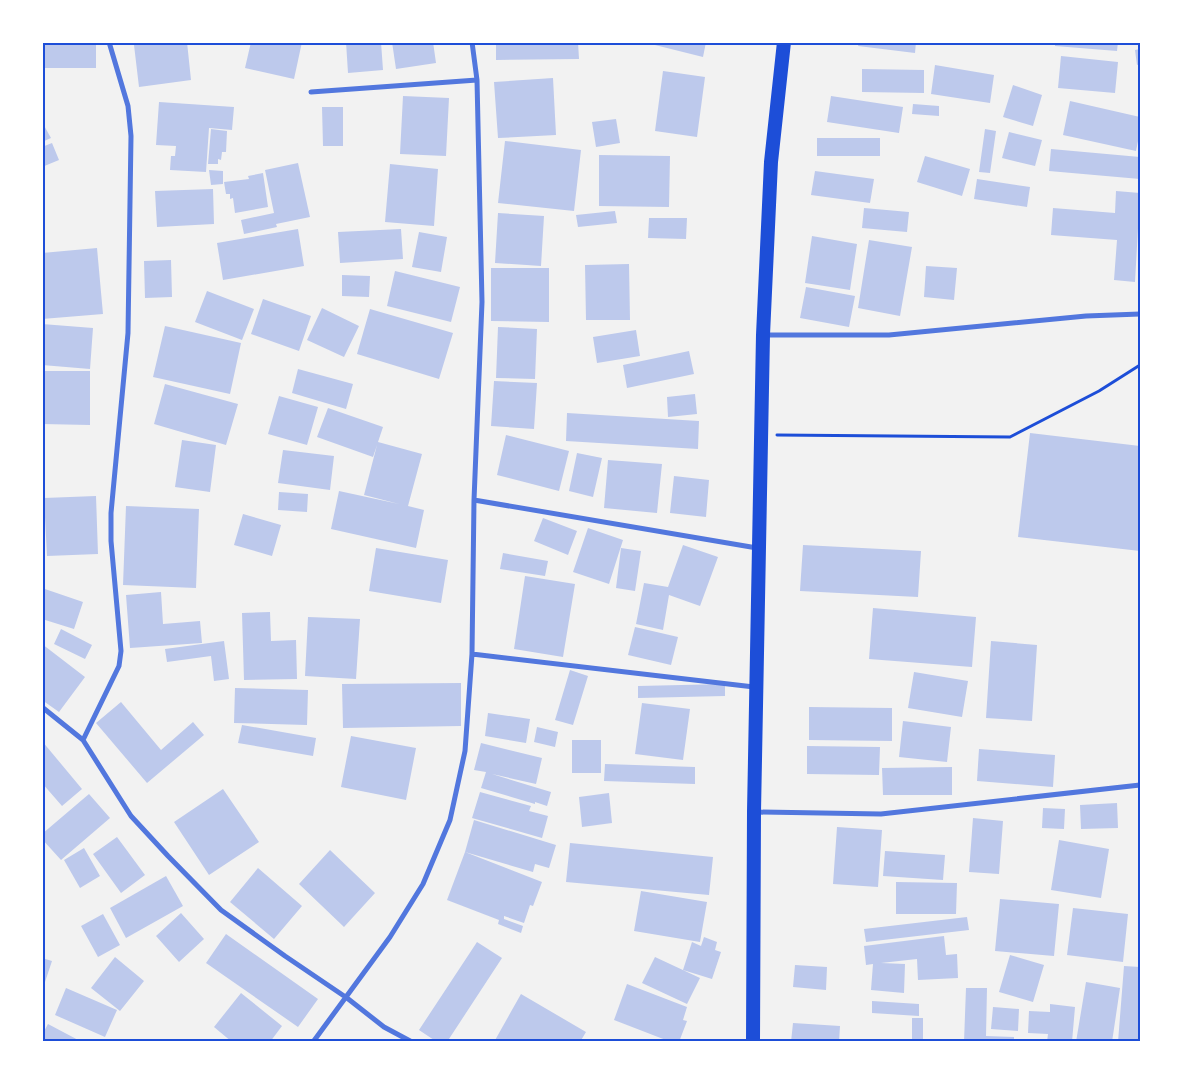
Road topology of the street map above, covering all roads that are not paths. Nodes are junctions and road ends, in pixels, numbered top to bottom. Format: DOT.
graph roads {
  1 [pos="109,42"];
  2 [pos="472,42"];
  3 [pos="784,42"];
  4 [pos="477,80"];
  5 [pos="311,92"];
  6 [pos="1140,314"];
  7 [pos="763,335"];
  8 [pos="474,500"];
  9 [pos="759,548"];
  10 [pos="472,654"];
  11 [pos="756,687"];
  12 [pos="42,707"];
  13 [pos="83,740"];
  14 [pos="1140,785"];
  15 [pos="754,812"];
  16 [pos="347,998"];
  17 [pos="313,1042"];
  18 [pos="412,1042"];
  19 [pos="754,1042"];
  1 -- 13 [label="street"];
  2 -- 4 [label="street"];
  3 -- 7 [label="highway"];
  4 -- 5 [label="street"];
  4 -- 8 [label="street"];
  6 -- 7 [label="street"];
  7 -- 9 [label="highway"];
  8 -- 9 [label="street"];
  8 -- 10 [label="street"];
  9 -- 11 [label="highway"];
  10 -- 11 [label="street"];
  10 -- 16 [label="street"];
  11 -- 15 [label="highway"];
  12 -- 13 [label="street"];
  13 -- 16 [label="street"];
  14 -- 15 [label="street"];
  15 -- 19 [label="highway"];
  16 -- 17 [label="street"];
  16 -- 18 [label="street"];
}
